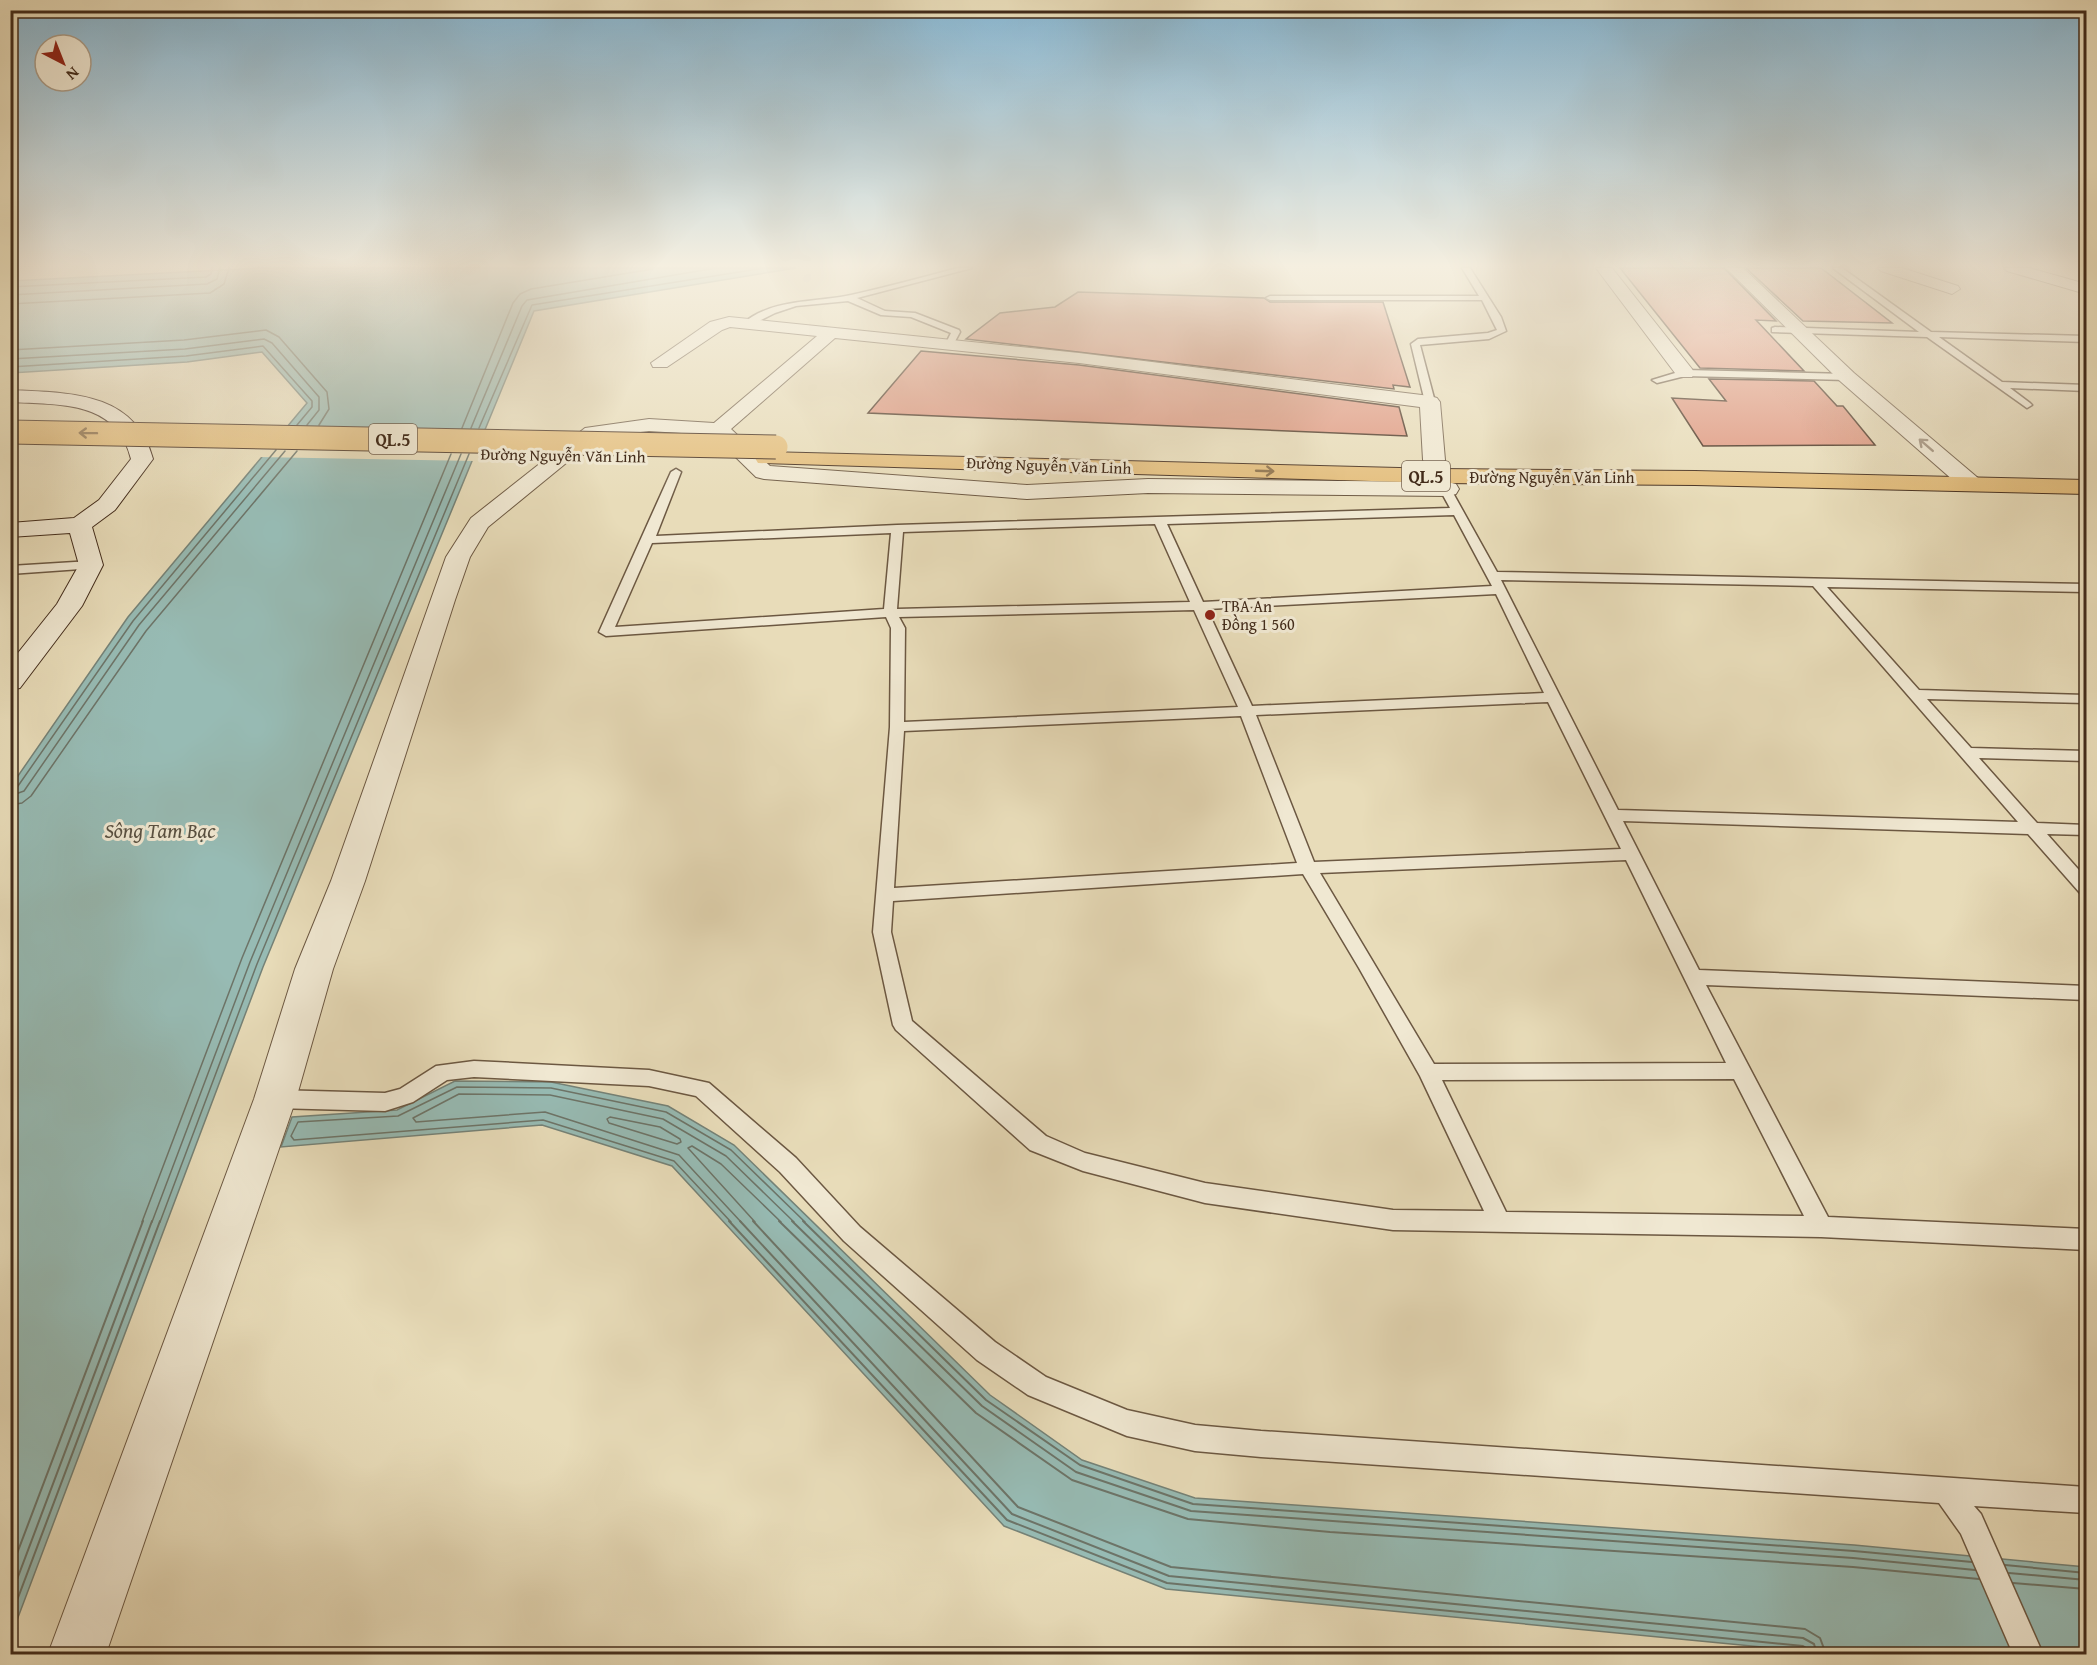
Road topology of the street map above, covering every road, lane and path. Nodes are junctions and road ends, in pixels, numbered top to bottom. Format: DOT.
graph roads {
  1 [pos="686,346"];
  2 [pos="816,346"];
  3 [pos="956,346"];
  4 [pos="1415,346"];
  5 [pos="1663,346"];
  6 [pos="1792,346"];
  7 [pos="1813,346"];
  8 [pos="1944,346"];
  9 [pos="660,363"];
  10 [pos="1685,374"];
  11 [pos="1824,376"];
  12 [pos="1847,377"];
  13 [pos="1657,380"];
  14 [pos="1999,385"];
  15 [pos="2086,388"];
  16 [pos="10,396"];
  17 [pos="1430,402"];
  18 [pos="2027,405"];
  19 [pos="719,429"];
  20 [pos="10,432"];
  21 [pos="10,448"];
  22 [pos="771,452"];
  23 [pos="676,472"];
  24 [pos="2086,473"];
  25 [pos="1440,475"];
  26 [pos="1948,476"];
  27 [pos="2086,487"];
  28 [pos="1458,511"];
  29 [pos="1160,522"];
  30 [pos="80,525"];
  31 [pos="10,530"];
  32 [pos="897,530"];
  33 [pos="648,540"];
  34 [pos="91,565"];
  35 [pos="10,570"];
  36 [pos="1815,581"];
  37 [pos="1496,583"];
  38 [pos="2086,588"];
  39 [pos="1197,606"];
  40 [pos="890,614"];
  41 [pos="10,682"];
  42 [pos="1916,694"];
  43 [pos="1553,697"];
  44 [pos="2086,699"];
  45 [pos="1247,711"];
  46 [pos="897,726"];
  47 [pos="1968,753"];
  48 [pos="2086,756"];
  49 [pos="1612,815"];
  50 [pos="2033,828"];
  51 [pos="2086,830"];
  52 [pos="1632,854"];
  53 [pos="1308,868"];
  54 [pos="2086,889"];
  55 [pos="883,895"];
  56 [pos="1695,977"];
  57 [pos="2086,993"];
  58 [pos="1740,1071"];
  59 [pos="1428,1072"];
  60 [pos="274,1100"];
  61 [pos="1500,1222"];
  62 [pos="1821,1227"];
  63 [pos="2086,1240"];
  64 [pos="1945,1490"];
  65 [pos="2086,1500"];
  66 [pos="77,1654"];
  67 [pos="2028,1654"];
  1 -- 9 [label="street"];
  2 -- 19 [label="street"];
  3 -- 17 [label="street"];
  4 -- 17 [label="lane"];
  5 -- 10 [label="street"];
  6 -- 11 [label="street"];
  7 -- 12 [label="street"];
  8 -- 14 [label="lane"];
  10 -- 11 [label="lane"];
  10 -- 13 [label="lane"];
  11 -- 12 [label="lane"];
  11 -- 26 [label="street"];
  26 -- 12 [label="street, one-way"];
  14 -- 15 [label="lane"];
  14 -- 18 [label="lane"];
  16 -- 30 [label="street"];
  17 -- 25 [label="street"];
  19 -- 25 [label="street"];
  19 -- 60 [label="street"];
  22 -- 20 [label="highway, Đường Nguyễn Văn Linh / QL.5, one-way, bridge"];
  21 -- 22 [label="highway, Đường Nguyễn Văn Linh / QL.5"];
  22 -- 25 [label="highway, Đường Nguyễn Văn Linh / QL.5"];
  23 -- 33 [label="lane"];
  24 -- 26 [label="highway, Đường Nguyễn Văn Linh / QL.5"];
  25 -- 26 [label="highway, Đường Nguyễn Văn Linh / QL.5"];
  25 -- 28 [label="lane"];
  26 -- 27 [label="highway, Đường Nguyễn Văn Linh / QL.5"];
  28 -- 29 [label="lane"];
  28 -- 37 [label="lane"];
  29 -- 32 [label="lane"];
  29 -- 39 [label="lane"];
  30 -- 31 [label="street"];
  30 -- 34 [label="street"];
  32 -- 33 [label="lane"];
  32 -- 40 [label="lane"];
  33 -- 40 [label="lane"];
  34 -- 35 [label="lane"];
  34 -- 41 [label="street"];
  36 -- 37 [label="lane"];
  36 -- 38 [label="lane"];
  36 -- 42 [label="lane"];
  37 -- 39 [label="lane"];
  37 -- 43 [label="lane"];
  39 -- 40 [label="lane"];
  39 -- 45 [label="lane"];
  40 -- 46 [label="lane"];
  42 -- 44 [label="lane"];
  42 -- 47 [label="lane"];
  43 -- 45 [label="lane"];
  43 -- 49 [label="lane"];
  45 -- 46 [label="lane"];
  45 -- 53 [label="lane"];
  46 -- 55 [label="lane"];
  47 -- 48 [label="lane"];
  47 -- 50 [label="lane"];
  49 -- 50 [label="lane"];
  49 -- 52 [label="lane"];
  50 -- 51 [label="lane"];
  50 -- 54 [label="lane"];
  52 -- 53 [label="lane"];
  52 -- 56 [label="lane"];
  53 -- 55 [label="lane"];
  53 -- 59 [label="lane"];
  55 -- 61 [label="lane"];
  56 -- 57 [label="lane"];
  56 -- 58 [label="lane"];
  58 -- 59 [label="lane"];
  58 -- 62 [label="lane"];
  59 -- 61 [label="lane"];
  60 -- 64 [label="lane"];
  60 -- 66 [label="street"];
  61 -- 62 [label="lane"];
  62 -- 63 [label="lane"];
  64 -- 65 [label="lane"];
  64 -- 67 [label="lane"];
}
